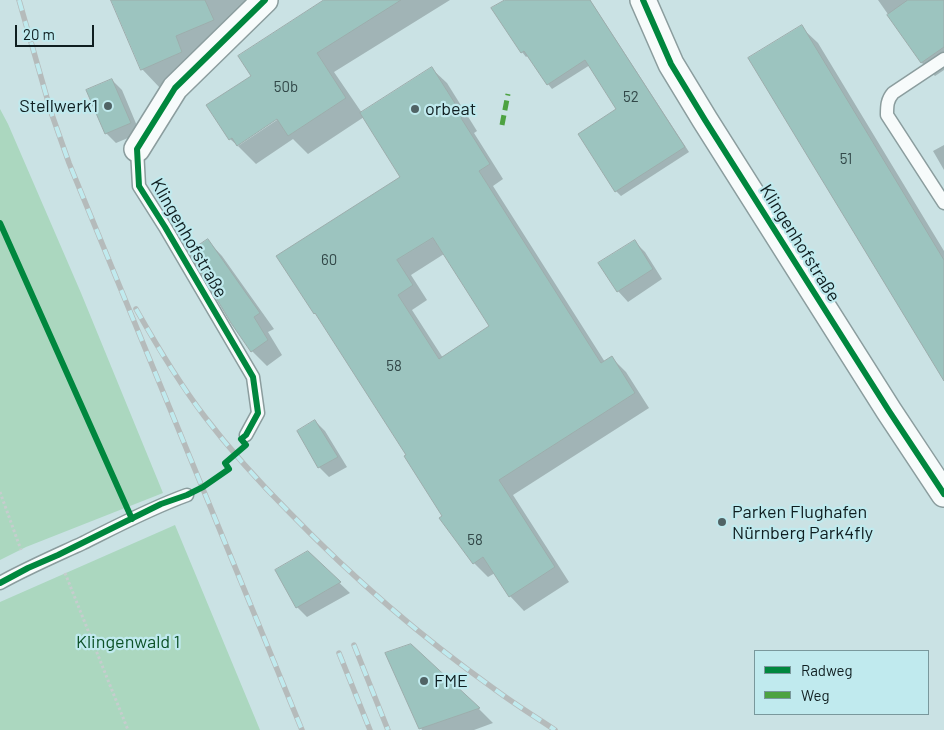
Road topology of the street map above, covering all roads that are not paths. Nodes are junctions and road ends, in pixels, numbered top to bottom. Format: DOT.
graph roads {
  1 [pos="266,0"];
  2 [pos="643,0"];
  3 [pos="944,59"];
  4 [pos="137,149"];
  5 [pos="944,203"];
  6 [pos="246,435"];
  7 [pos="944,494"];
  8 [pos="187,495"];
  9 [pos="0,583"];
  1 -- 4 [label="street, Klingenhofstraße"];
  2 -- 7 [label="street, Klingenhofstraße"];
  3 -- 5 [label="lane"];
  4 -- 6 [label="lane, Klingenhofstraße"];
  8 -- 9 [label="lane"];
}
